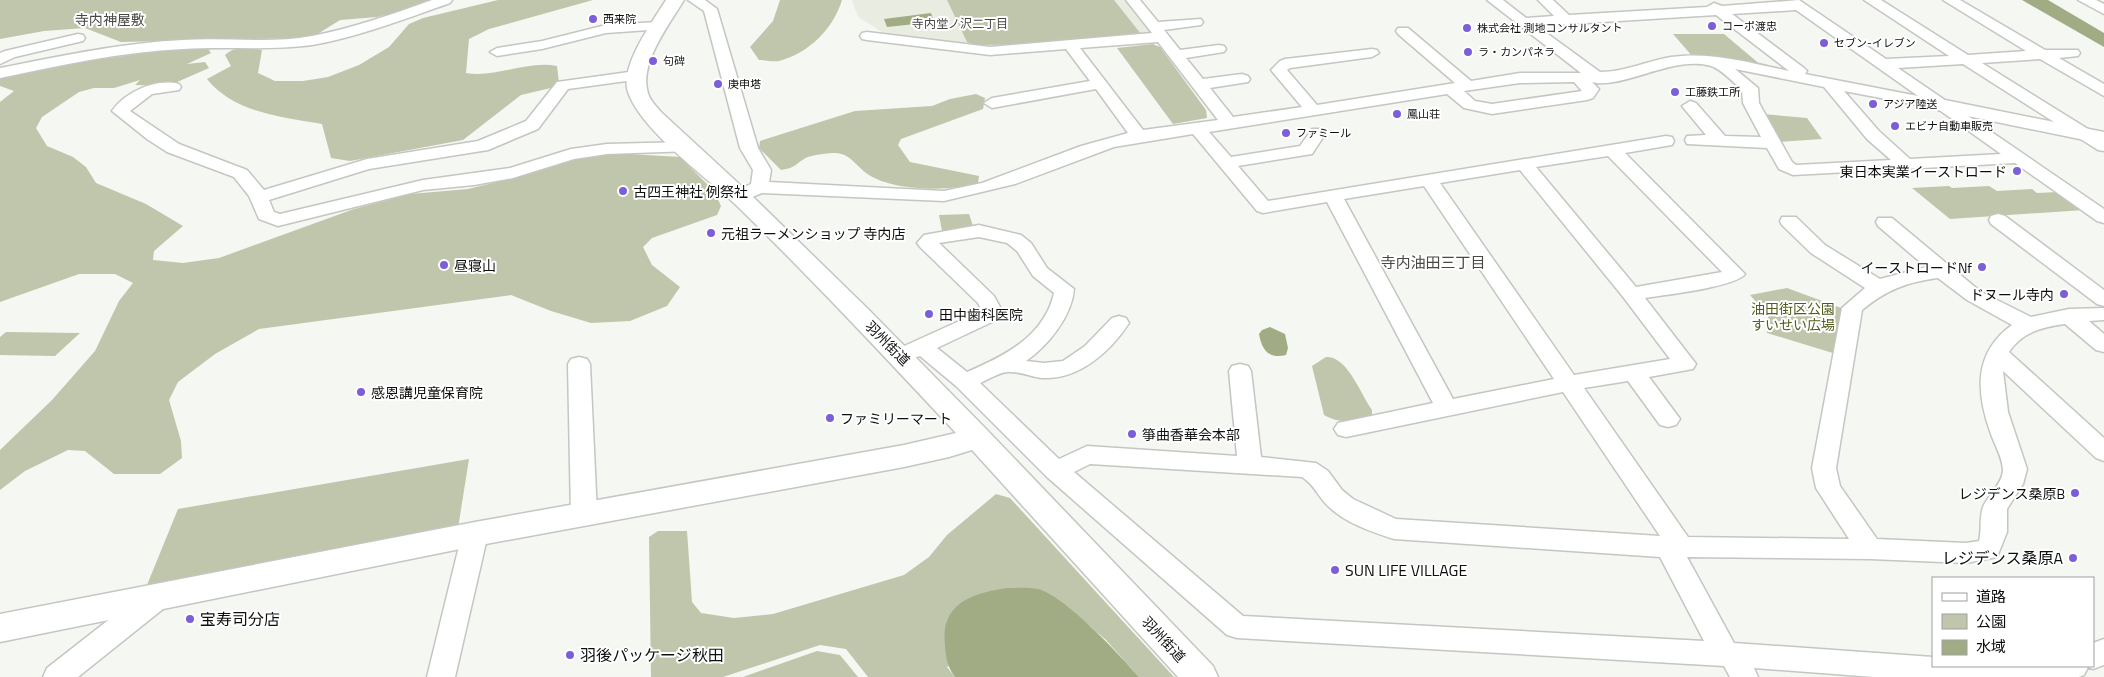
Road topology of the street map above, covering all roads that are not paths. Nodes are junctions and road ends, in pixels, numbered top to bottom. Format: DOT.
graph roads {
  1 [pos="445,0"];
  2 [pos="675,0"];
  3 [pos="695,0"];
  4 [pos="1133,0"];
  5 [pos="1494,0"];
  6 [pos="1545,0"];
  7 [pos="1625,0"];
  8 [pos="1703,0"];
  9 [pos="1871,0"];
  10 [pos="1950,0"];
  11 [pos="2085,0"];
  12 [pos="1794,3"];
  13 [pos="1718,10"];
  14 [pos="2104,10"];
  15 [pos="1642,14"];
  16 [pos="1564,18"];
  17 [pos="1196,22"];
  18 [pos="1524,22"];
  19 [pos="658,26"];
  20 [pos="1403,31"];
  21 [pos="1157,32"];
  22 [pos="867,36"];
  23 [pos="78,38"];
  24 [pos="1071,46"];
  25 [pos="1219,49"];
  26 [pos="497,52"];
  27 [pos="1372,53"];
  28 [pos="2073,53"];
  29 [pos="1176,55"];
  30 [pos="2044,55"];
  31 [pos="1962,58"];
  32 [pos="0,59"];
  33 [pos="1715,62"];
  34 [pos="1883,64"];
  35 [pos="1799,71"];
  36 [pos="0,73"];
  37 [pos="636,76"];
  38 [pos="1579,78"];
  39 [pos="1242,79"];
  40 [pos="1599,79"];
  41 [pos="1100,84"];
  42 [pos="1200,84"];
  43 [pos="1830,84"];
  44 [pos="1468,86"];
  45 [pos="173,87"];
  46 [pos="1450,88"];
  47 [pos="2104,91"];
  48 [pos="992,103"];
  49 [pos="1690,106"];
  50 [pos="1945,106"];
  51 [pos="1313,110"];
  52 [pos="1229,123"];
  53 [pos="1199,130"];
  54 [pos="1318,133"];
  55 [pos="1139,136"];
  56 [pos="2095,136"];
  57 [pos="1693,140"];
  58 [pos="1666,141"];
  59 [pos="1720,141"];
  60 [pos="1773,143"];
  61 [pos="2104,146"];
  62 [pos="685,147"];
  63 [pos="1612,150"];
  64 [pos="2019,158"];
  65 [pos="1227,163"];
  66 [pos="1524,164"];
  67 [pos="1907,165"];
  68 [pos="1429,180"];
  69 [pos="749,192"];
  70 [pos="1332,196"];
  71 [pos="260,197"];
  72 [pos="2104,216"];
  73 [pos="1998,220"];
  74 [pos="1789,221"];
  75 [pos="1885,222"];
  76 [pos="1942,271"];
  77 [pos="1878,287"];
  78 [pos="1630,294"];
  79 [pos="2104,300"];
  80 [pos="2104,314"];
  81 [pos="2069,316"];
  82 [pos="1119,323"];
  83 [pos="2027,324"];
  84 [pos="2104,345"];
  85 [pos="911,351"];
  86 [pos="1997,353"];
  87 [pos="579,364"];
  88 [pos="1006,364"];
  89 [pos="1240,371"];
  90 [pos="1633,372"];
  91 [pos="964,381"];
  92 [pos="1569,383"];
  93 [pos="1447,409"];
  94 [pos="1668,419"];
  95 [pos="1346,429"];
  96 [pos="977,437"];
  97 [pos="2104,452"];
  98 [pos="1250,465"];
  99 [pos="1056,470"];
  100 [pos="584,514"];
  101 [pos="475,534"];
  102 [pos="1674,547"];
  103 [pos="1870,549"];
  104 [pos="158,597"];
  105 [pos="0,628"];
  106 [pos="1735,662"];
  107 [pos="2072,667"];
  108 [pos="58,677"];
  109 [pos="441,677"];
  110 [pos="1200,677"];
  111 [pos="2050,677"];
  1 -- 36 [label="street"];
  2 -- 19 [label="street"];
  3 -- 69 [label="street"];
  4 -- 21 [label="street"];
  5 -- 18 [label="street"];
  6 -- 16 [label="street"];
  7 -- 15 [label="street"];
  8 -- 13 [label="street"];
  9 -- 31 [label="street"];
  10 -- 30 [label="street"];
  11 -- 14 [label="street"];
  12 -- 13 [label="street"];
  12 -- 34 [label="street"];
  13 -- 15 [label="street"];
  13 -- 35 [label="street"];
  15 -- 16 [label="street"];
  16 -- 18 [label="street"];
  17 -- 21 [label="street"];
  18 -- 40 [label="street"];
  19 -- 26 [label="street"];
  19 -- 37 [label="street"];
  20 -- 44 [label="street"];
  21 -- 24 [label="street"];
  21 -- 29 [label="street"];
  22 -- 24 [label="street"];
  23 -- 32 [label="street"];
  24 -- 41 [label="street"];
  25 -- 29 [label="street"];
  27 -- 51 [label="street"];
  28 -- 30 [label="street"];
  29 -- 42 [label="street"];
  30 -- 31 [label="street"];
  30 -- 47 [label="street"];
  31 -- 34 [label="street"];
  31 -- 56 [label="street"];
  33 -- 40 [label="street"];
  33 -- 43 [label="street"];
  33 -- 60 [label="street"];
  34 -- 50 [label="street"];
  37 -- 62 [label="street, 羽州街道"];
  37 -- 71 [label="street"];
  38 -- 40 [label="street"];
  38 -- 44 [label="street"];
  38 -- 46 [label="street"];
  39 -- 42 [label="street"];
  41 -- 48 [label="street"];
  41 -- 55 [label="street"];
  42 -- 52 [label="street"];
  43 -- 50 [label="street"];
  43 -- 67 [label="street"];
  44 -- 46 [label="street"];
  45 -- 71 [label="street"];
  46 -- 51 [label="street"];
  49 -- 59 [label="street"];
  50 -- 56 [label="street"];
  50 -- 64 [label="street"];
  51 -- 52 [label="street"];
  52 -- 53 [label="street"];
  53 -- 55 [label="street"];
  53 -- 65 [label="street"];
  54 -- 65 [label="street"];
  55 -- 69 [label="street"];
  56 -- 61 [label="street"];
  57 -- 59 [label="street"];
  58 -- 63 [label="street"];
  59 -- 60 [label="street"];
  60 -- 67 [label="street"];
  62 -- 69 [label="street, 羽州街道"];
  62 -- 71 [label="street"];
  63 -- 66 [label="street"];
  63 -- 78 [label="street"];
  64 -- 67 [label="street"];
  64 -- 72 [label="street"];
  65 -- 70 [label="street"];
  66 -- 68 [label="street"];
  66 -- 78 [label="street"];
  68 -- 70 [label="street"];
  68 -- 92 [label="street"];
  69 -- 85 [label="street, 羽州街道"];
  70 -- 93 [label="street"];
  73 -- 79 [label="street"];
  74 -- 77 [label="street"];
  75 -- 76 [label="street"];
  76 -- 77 [label="street"];
  76 -- 83 [label="street"];
  77 -- 103 [label="street"];
  78 -- 90 [label="street"];
  80 -- 81 [label="street"];
  81 -- 83 [label="street"];
  81 -- 84 [label="street"];
  82 -- 88 [label="street"];
  83 -- 86 [label="street"];
  85 -- 88 [label="street"];
  85 -- 91 [label="street"];
  85 -- 96 [label="street, 羽州街道"];
  86 -- 97 [label="street"];
  86 -- 103 [label="street"];
  87 -- 100 [label="street"];
  88 -- 91 [label="street"];
  89 -- 98 [label="street"];
  90 -- 92 [label="street"];
  90 -- 94 [label="street"];
  91 -- 99 [label="street"];
  92 -- 93 [label="street"];
  92 -- 102 [label="street"];
  93 -- 95 [label="street"];
  96 -- 100 [label="street"];
  96 -- 110 [label="street, 羽州街道"];
  98 -- 99 [label="street"];
  98 -- 102 [label="street"];
  99 -- 106 [label="street"];
  100 -- 101 [label="street"];
  101 -- 104 [label="street"];
  101 -- 109 [label="street"];
  102 -- 103 [label="street"];
  102 -- 106 [label="street"];
  104 -- 105 [label="street"];
  104 -- 108 [label="street"];
  106 -- 111 [label="street"];
  107 -- 111 [label="street"];
}
